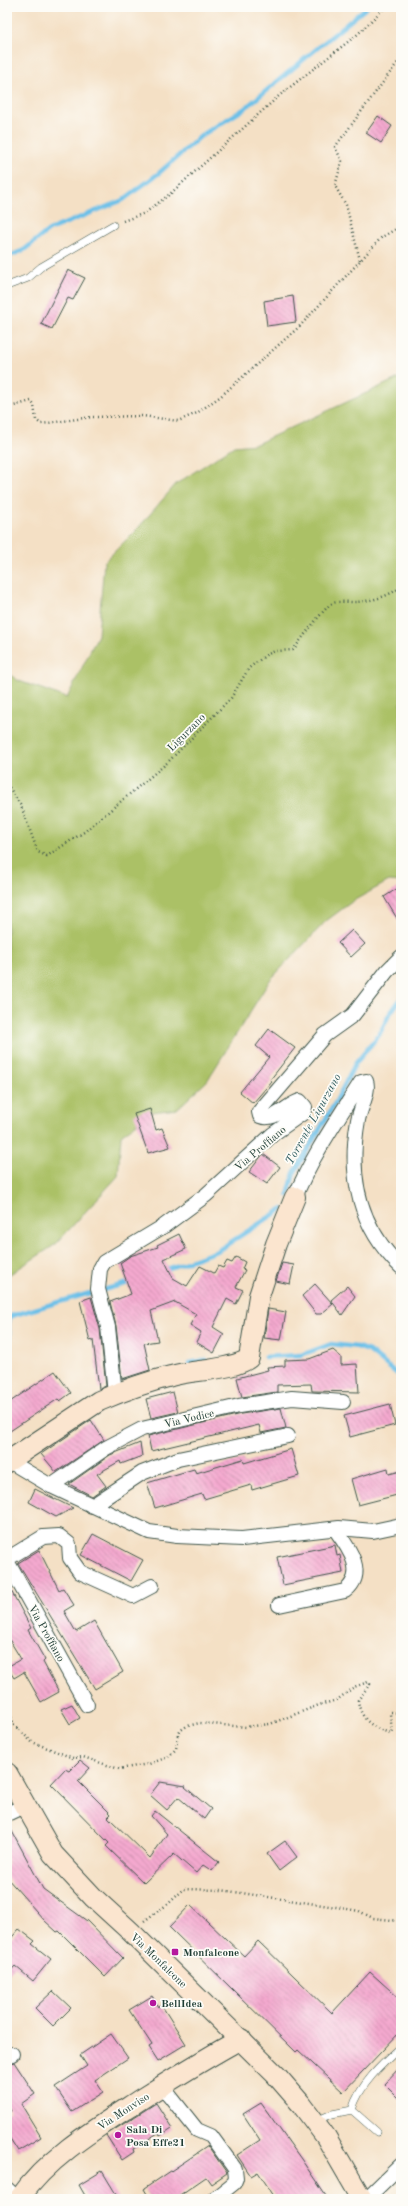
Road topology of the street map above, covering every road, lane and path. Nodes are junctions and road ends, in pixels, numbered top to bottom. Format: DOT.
graph roads {
  1 [pos="385,7"];
  2 [pos="401,58"];
  3 [pos="114,225"];
  4 [pos="401,226"];
  5 [pos="360,260"];
  6 [pos="7,286"];
  7 [pos="7,408"];
  8 [pos="401,587"];
  9 [pos="7,784"];
  10 [pos="401,957"];
  11 [pos="295,1197"];
  12 [pos="401,1266"];
  13 [pos="115,1394"];
  14 [pos="343,1402"];
  15 [pos="288,1436"];
  16 [pos="8,1461"];
  17 [pos="51,1486"];
  18 [pos="92,1506"];
  19 [pos="401,1525"];
  20 [pos="335,1529"];
  21 [pos="7,1560"];
  22 [pos="152,1586"];
  23 [pos="279,1605"];
  24 [pos="401,1686"];
  25 [pos="401,1698"];
  26 [pos="88,1705"];
  27 [pos="7,1706"];
  28 [pos="401,1713"];
  29 [pos="7,1773"];
  30 [pos="15,1810"];
  31 [pos="401,1921"];
  32 [pos="130,1931"];
  33 [pos="241,2039"];
  34 [pos="401,2047"];
  35 [pos="162,2086"];
  36 [pos="352,2110"];
  37 [pos="314,2122"];
  38 [pos="376,2132"];
  39 [pos="401,2165"];
  40 [pos="7,2189"];
  41 [pos="19,2199"];
  42 [pos="214,2199"];
  43 [pos="362,2199"];
  44 [pos="366,2199"];
  1 -- 3 [label="path"];
  2 -- 5 [label="path"];
  3 -- 6 [label="lane"];
  4 -- 5 [label="path"];
  5 -- 7 [label="path"];
  8 -- 9 [label="path, Ligurzano"];
  10 -- 13 [label="street, Via Proffiano"];
  11 -- 12 [label="street"];
  11 -- 13 [label="street"];
  13 -- 16 [label="street"];
  14 -- 17 [label="street, Via Vodice"];
  15 -- 18 [label="street"];
  16 -- 17 [label="street"];
  17 -- 18 [label="street"];
  18 -- 20 [label="street"];
  19 -- 20 [label="street"];
  20 -- 23 [label="street"];
  21 -- 22 [label="street, Via Proffiano"];
  21 -- 26 [label="street, Via Proffiano"];
  24 -- 25 [label="path"];
  27 -- 28 [label="path"];
  29 -- 30 [label="street, Via Monfalcone"];
  30 -- 32 [label="street, Via Monfalcone"];
  31 -- 32 [label="path"];
  32 -- 33 [label="street, Via Monfalcone"];
  33 -- 35 [label="street, Via Monviso"];
  33 -- 37 [label="street, Via Monfalcone"];
  34 -- 36 [label="lane"];
  35 -- 41 [label="street, Via Monviso"];
  35 -- 42 [label="street"];
  36 -- 37 [label="lane"];
  36 -- 38 [label="lane"];
  37 -- 43 [label="street, Via Monfalcone"];
  39 -- 44 [label="street"];
  40 -- 41 [label="street"];
}
